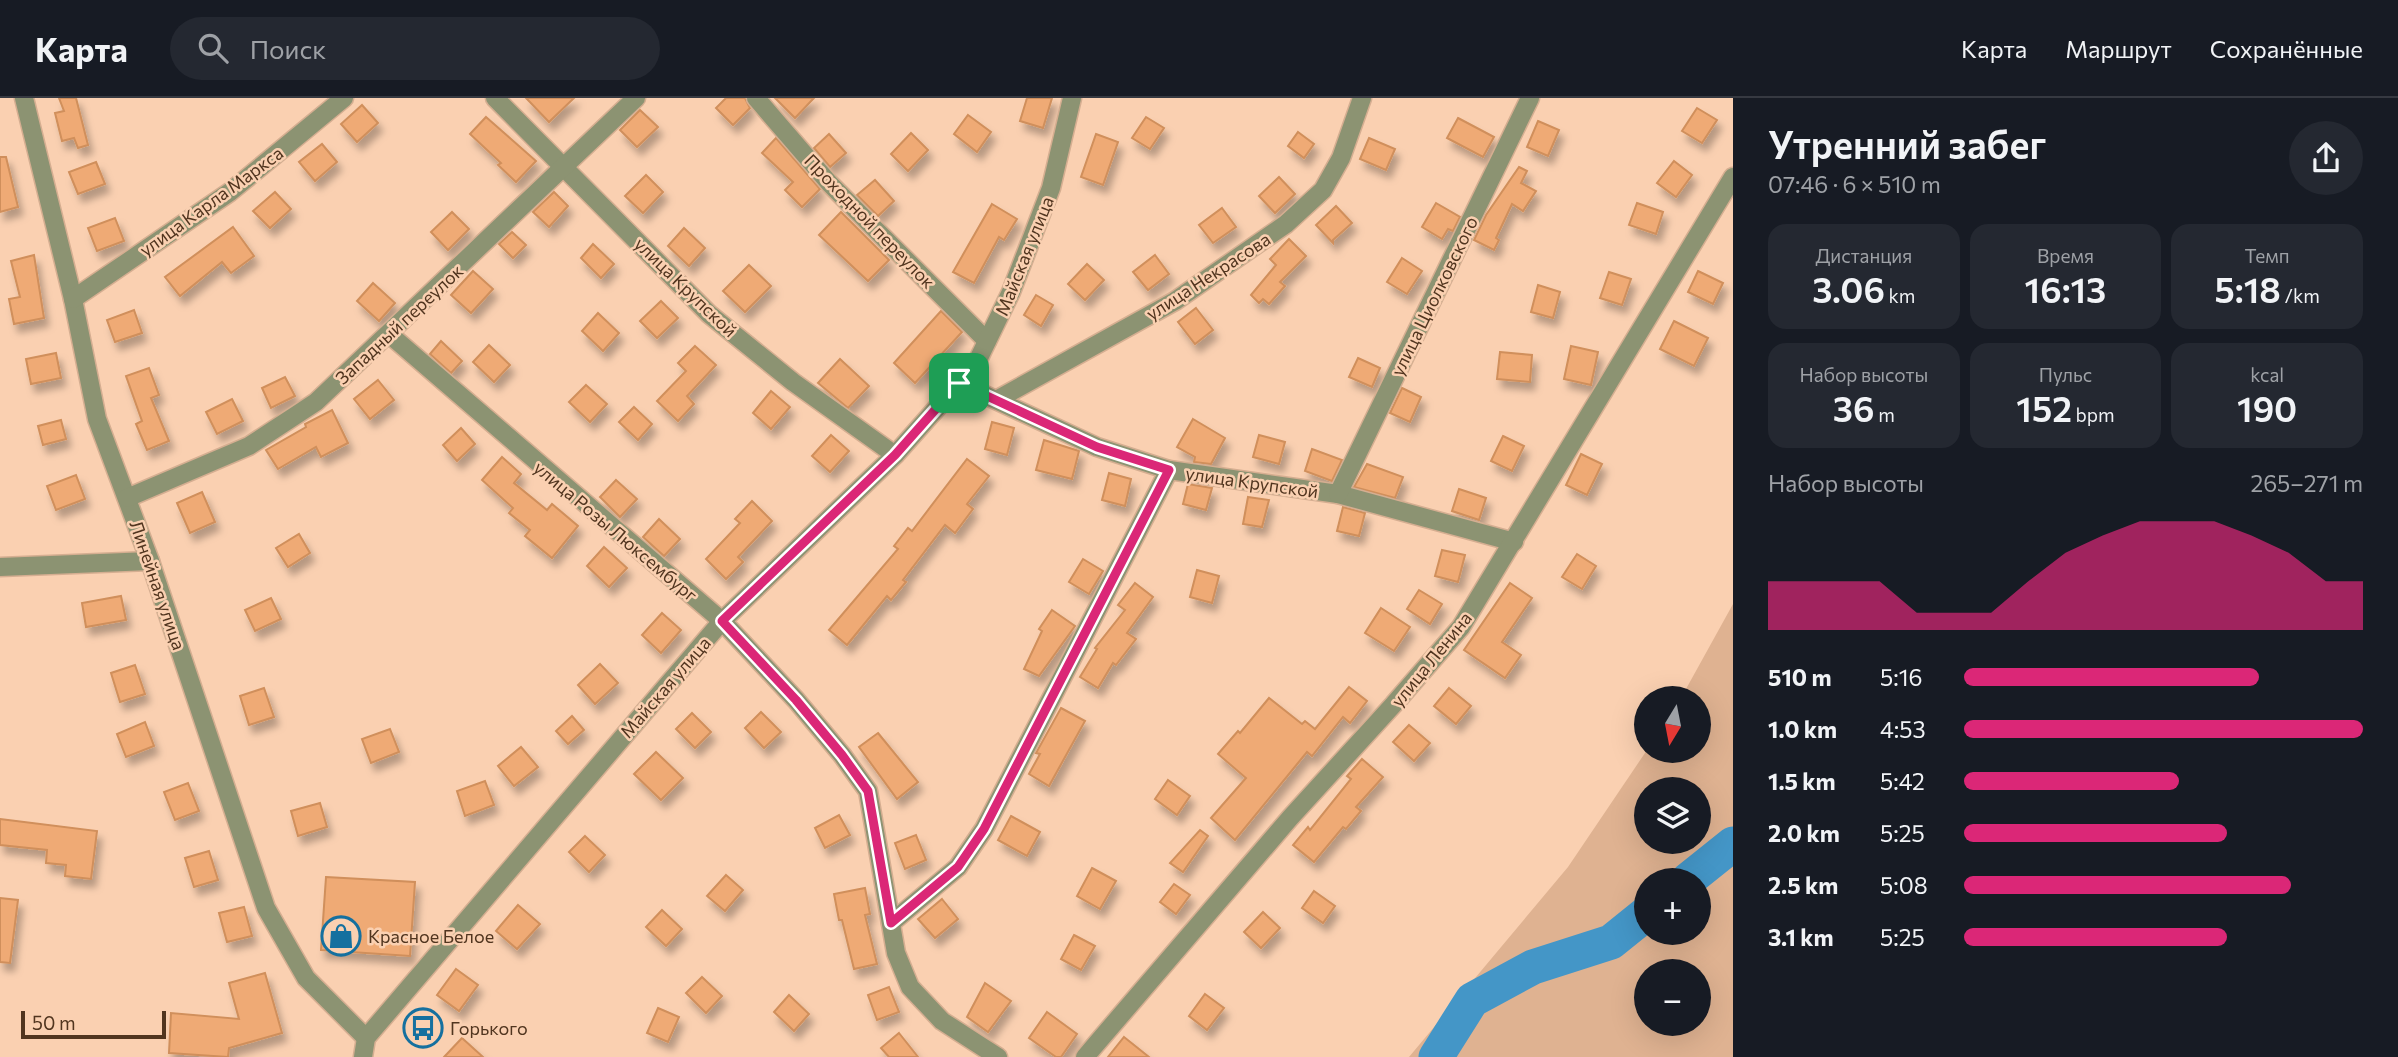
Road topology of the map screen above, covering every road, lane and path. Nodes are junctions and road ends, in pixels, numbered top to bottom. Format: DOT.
graph roads {
  1 [pos="24,98"];
  2 [pos="344,98"];
  3 [pos="495,98"];
  4 [pos="636,98"];
  5 [pos="756,98"];
  6 [pos="1072,98"];
  7 [pos="1362,98"];
  8 [pos="1530,98"];
  9 [pos="564,166"];
  10 [pos="1733,177"];
  11 [pos="73,299"];
  12 [pos="389,334"];
  13 [pos="987,341"];
  14 [pos="959,383"];
  15 [pos="998,399"];
  16 [pos="895,455"];
  17 [pos="1169,470"];
  18 [pos="1338,494"];
  19 [pos="127,498"];
  20 [pos="1514,542"];
  21 [pos="150,561"];
  22 [pos="0,567"];
  23 [pos="722,621"];
  24 [pos="891,923"];
  25 [pos="366,1038"];
  26 [pos="363,1057"];
  27 [pos="998,1057"];
  28 [pos="1085,1057"];
  1 -- 11 [label="street, Линейная улица"];
  2 -- 11 [label="street, улица Карла Маркса"];
  3 -- 9 [label="street, улица Крупской"];
  4 -- 9 [label="street, Западный переулок"];
  5 -- 13 [label="street, Проходной переулок"];
  6 -- 13 [label="street, Майская улица"];
  7 -- 15 [label="street, улица Некрасова"];
  8 -- 18 [label="street, улица Циолковского"];
  9 -- 12 [label="street, Западный переулок"];
  9 -- 16 [label="street, улица Крупской"];
  10 -- 20 [label="street, улица Ленина"];
  11 -- 19 [label="street, Линейная улица"];
  12 -- 19 [label="street, Западный переулок"];
  12 -- 23 [label="street, улица Розы Люксембург"];
  13 -- 14 [label="street, Майская улица"];
  14 -- 15 [label="street, улица Крупской"];
  14 -- 16 [label="street, Майская улица"];
  15 -- 17 [label="street, улица Крупской"];
  16 -- 23 [label="street, Майская улица"];
  17 -- 18 [label="street, улица Крупской"];
  17 -- 24 [label="street"];
  18 -- 20 [label="street, улица Крупской"];
  19 -- 21 [label="street, Линейная улица"];
  20 -- 28 [label="street, улица Ленина"];
  21 -- 22 [label="street"];
  21 -- 25 [label="street, Линейная улица"];
  23 -- 24 [label="street, улица Розы Люксембург"];
  23 -- 25 [label="street, Майская улица"];
  24 -- 27 [label="street, улица Розы Люксембург"];
  25 -- 26 [label="street"];
}
